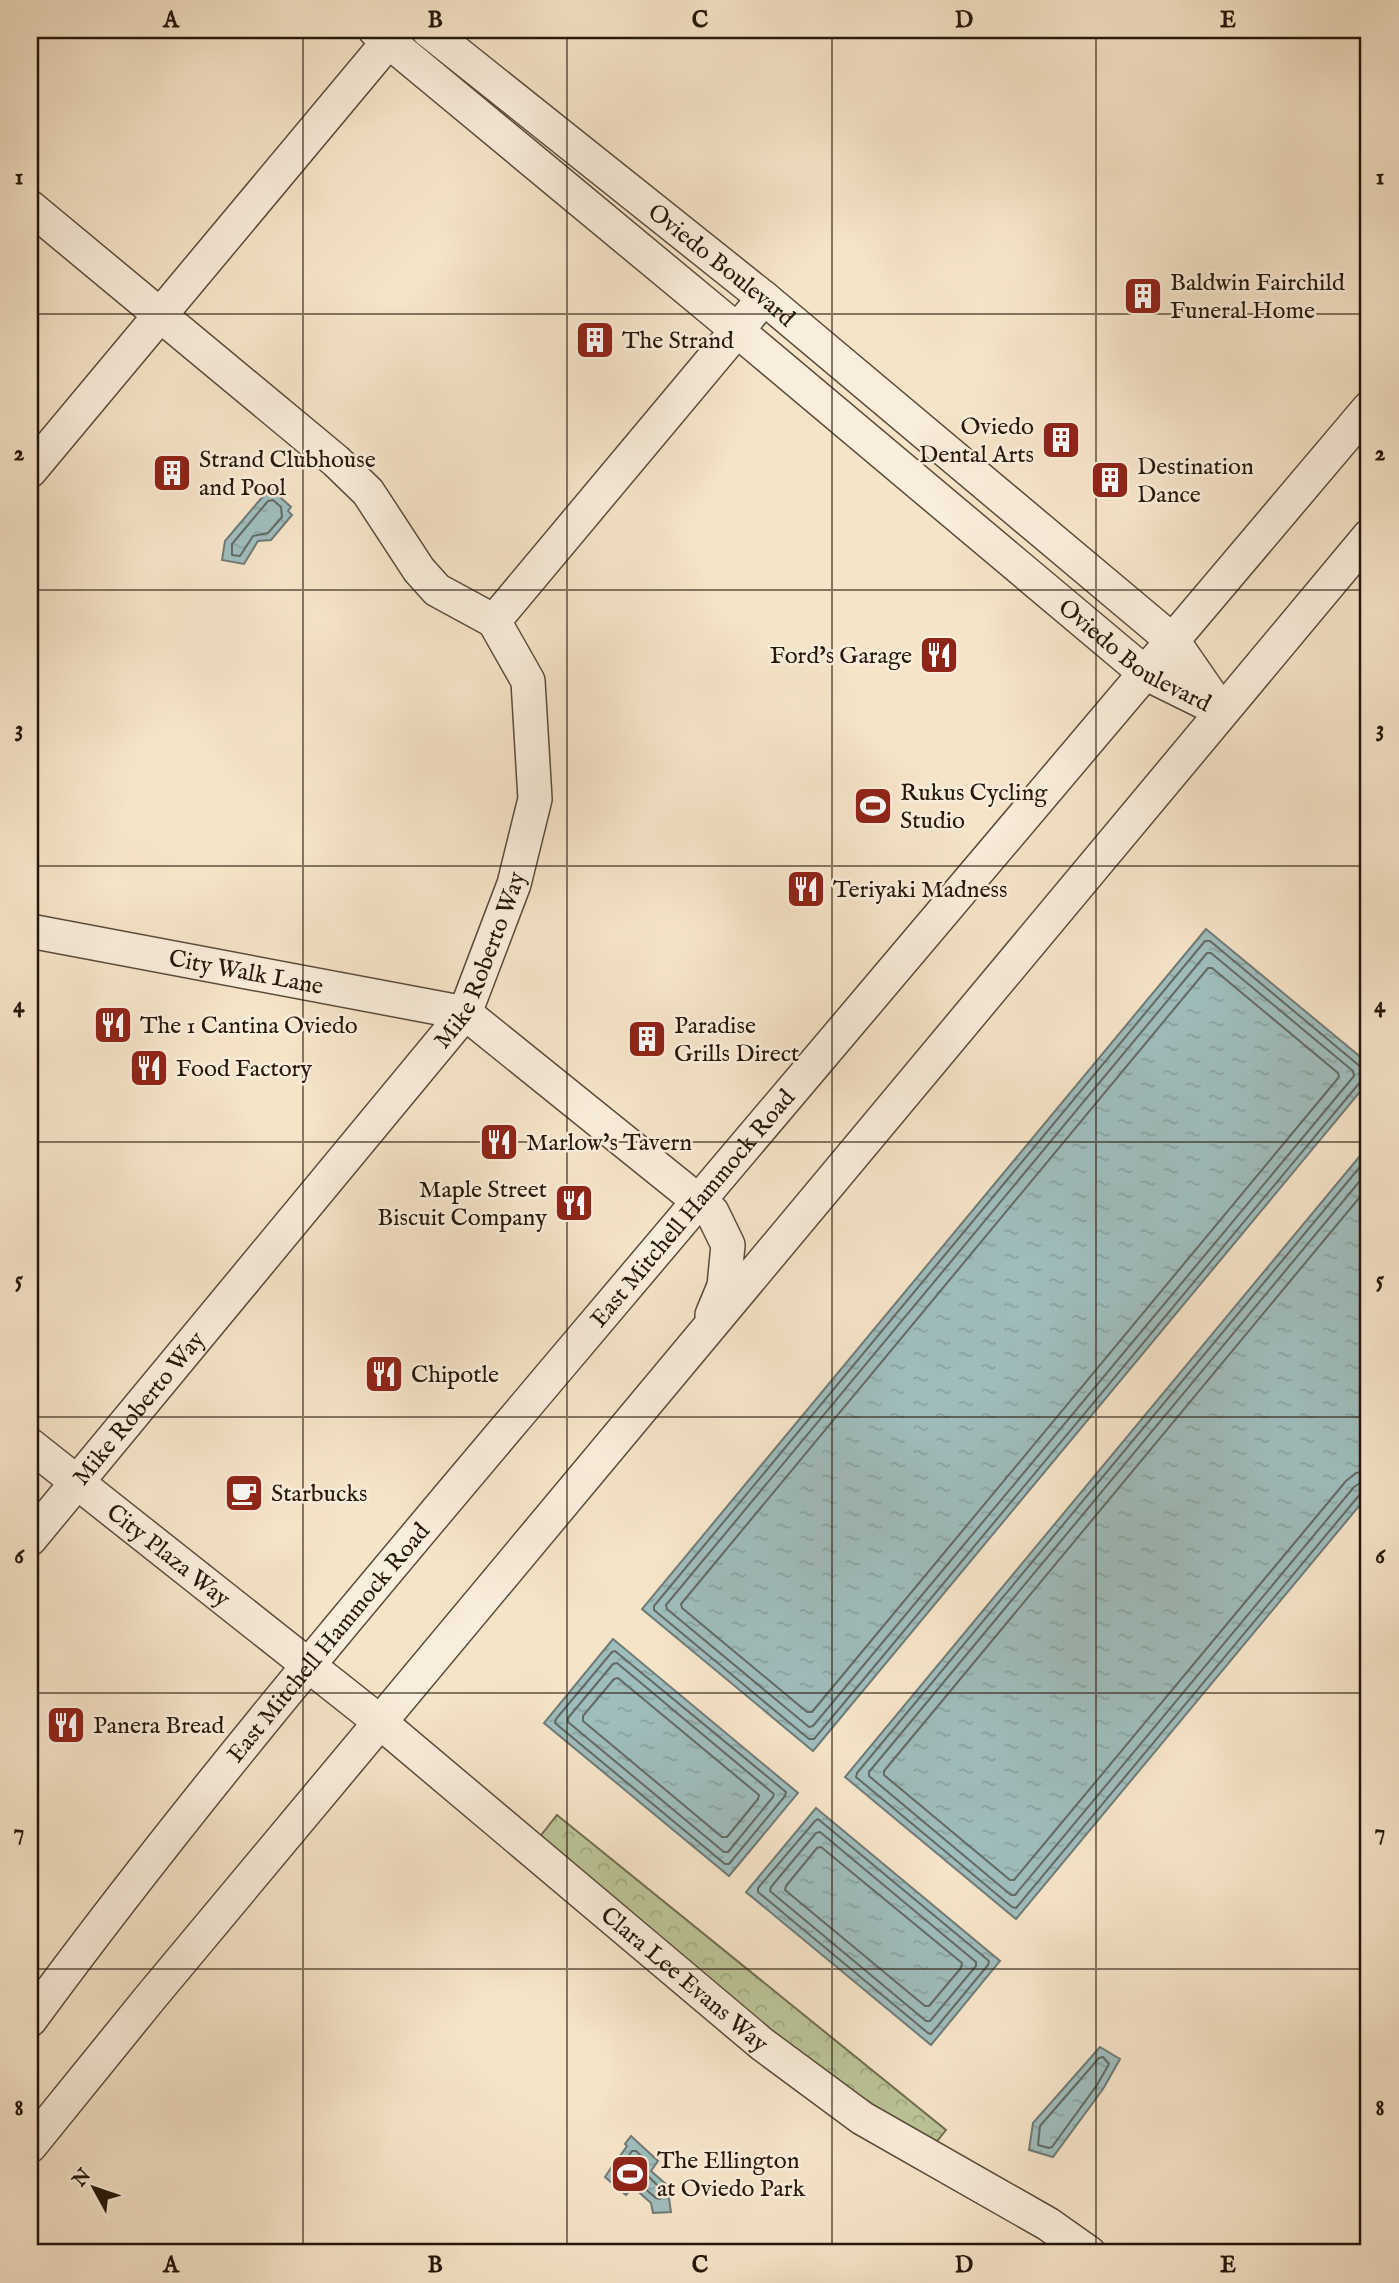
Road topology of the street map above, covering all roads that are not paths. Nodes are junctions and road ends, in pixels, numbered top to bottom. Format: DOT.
graph roads {
  1 [pos="428,30"];
  2 [pos="387,34"];
  3 [pos="30,207"];
  4 [pos="764,298"];
  5 [pos="159,316"];
  6 [pos="737,330"];
  7 [pos="1369,408"];
  8 [pos="30,471"];
  9 [pos="1369,536"];
  10 [pos="494,621"];
  11 [pos="1173,641"];
  12 [pos="1145,673"];
  13 [pos="1222,711"];
  14 [pos="30,931"];
  15 [pos="466,1013"];
  16 [pos="698,1201"];
  17 [pos="706,1331"];
  18 [pos="30,1445"];
  19 [pos="77,1482"];
  20 [pos="30,1539"];
  21 [pos="307,1667"];
  22 [pos="380,1723"];
  23 [pos="30,2020"];
  24 [pos="30,2146"];
  25 [pos="1089,2253"];
  1 -- 4 [label="street, Oviedo Boulevard"];
  2 -- 5 [label="street"];
  2 -- 6 [label="street, Oviedo Boulevard"];
  3 -- 5 [label="street"];
  4 -- 6 [label="street"];
  4 -- 11 [label="street, Oviedo Boulevard"];
  5 -- 8 [label="street"];
  5 -- 10 [label="street"];
  6 -- 10 [label="street"];
  6 -- 12 [label="street, Oviedo Boulevard"];
  7 -- 11 [label="street, East Mitchell Hammock Road"];
  9 -- 13 [label="street"];
  10 -- 15 [label="street, Mike Roberto Way"];
  11 -- 12 [label="street, East Mitchell Hammock Road"];
  11 -- 13 [label="street, Oviedo Boulevard"];
  12 -- 13 [label="street, Oviedo Boulevard"];
  12 -- 16 [label="street, East Mitchell Hammock Road"];
  13 -- 17 [label="street"];
  14 -- 15 [label="street, City Walk Lane"];
  15 -- 16 [label="street"];
  15 -- 19 [label="street, Mike Roberto Way"];
  16 -- 17 [label="street"];
  16 -- 21 [label="street, East Mitchell Hammock Road"];
  17 -- 22 [label="street"];
  18 -- 19 [label="street, City Plaza Way"];
  19 -- 20 [label="street, Mike Roberto Way"];
  19 -- 21 [label="street, City Plaza Way"];
  21 -- 22 [label="street, Clara Lee Evans Way"];
  21 -- 23 [label="street, East Mitchell Hammock Road"];
  22 -- 24 [label="street"];
  22 -- 25 [label="street, Clara Lee Evans Way"];
}
